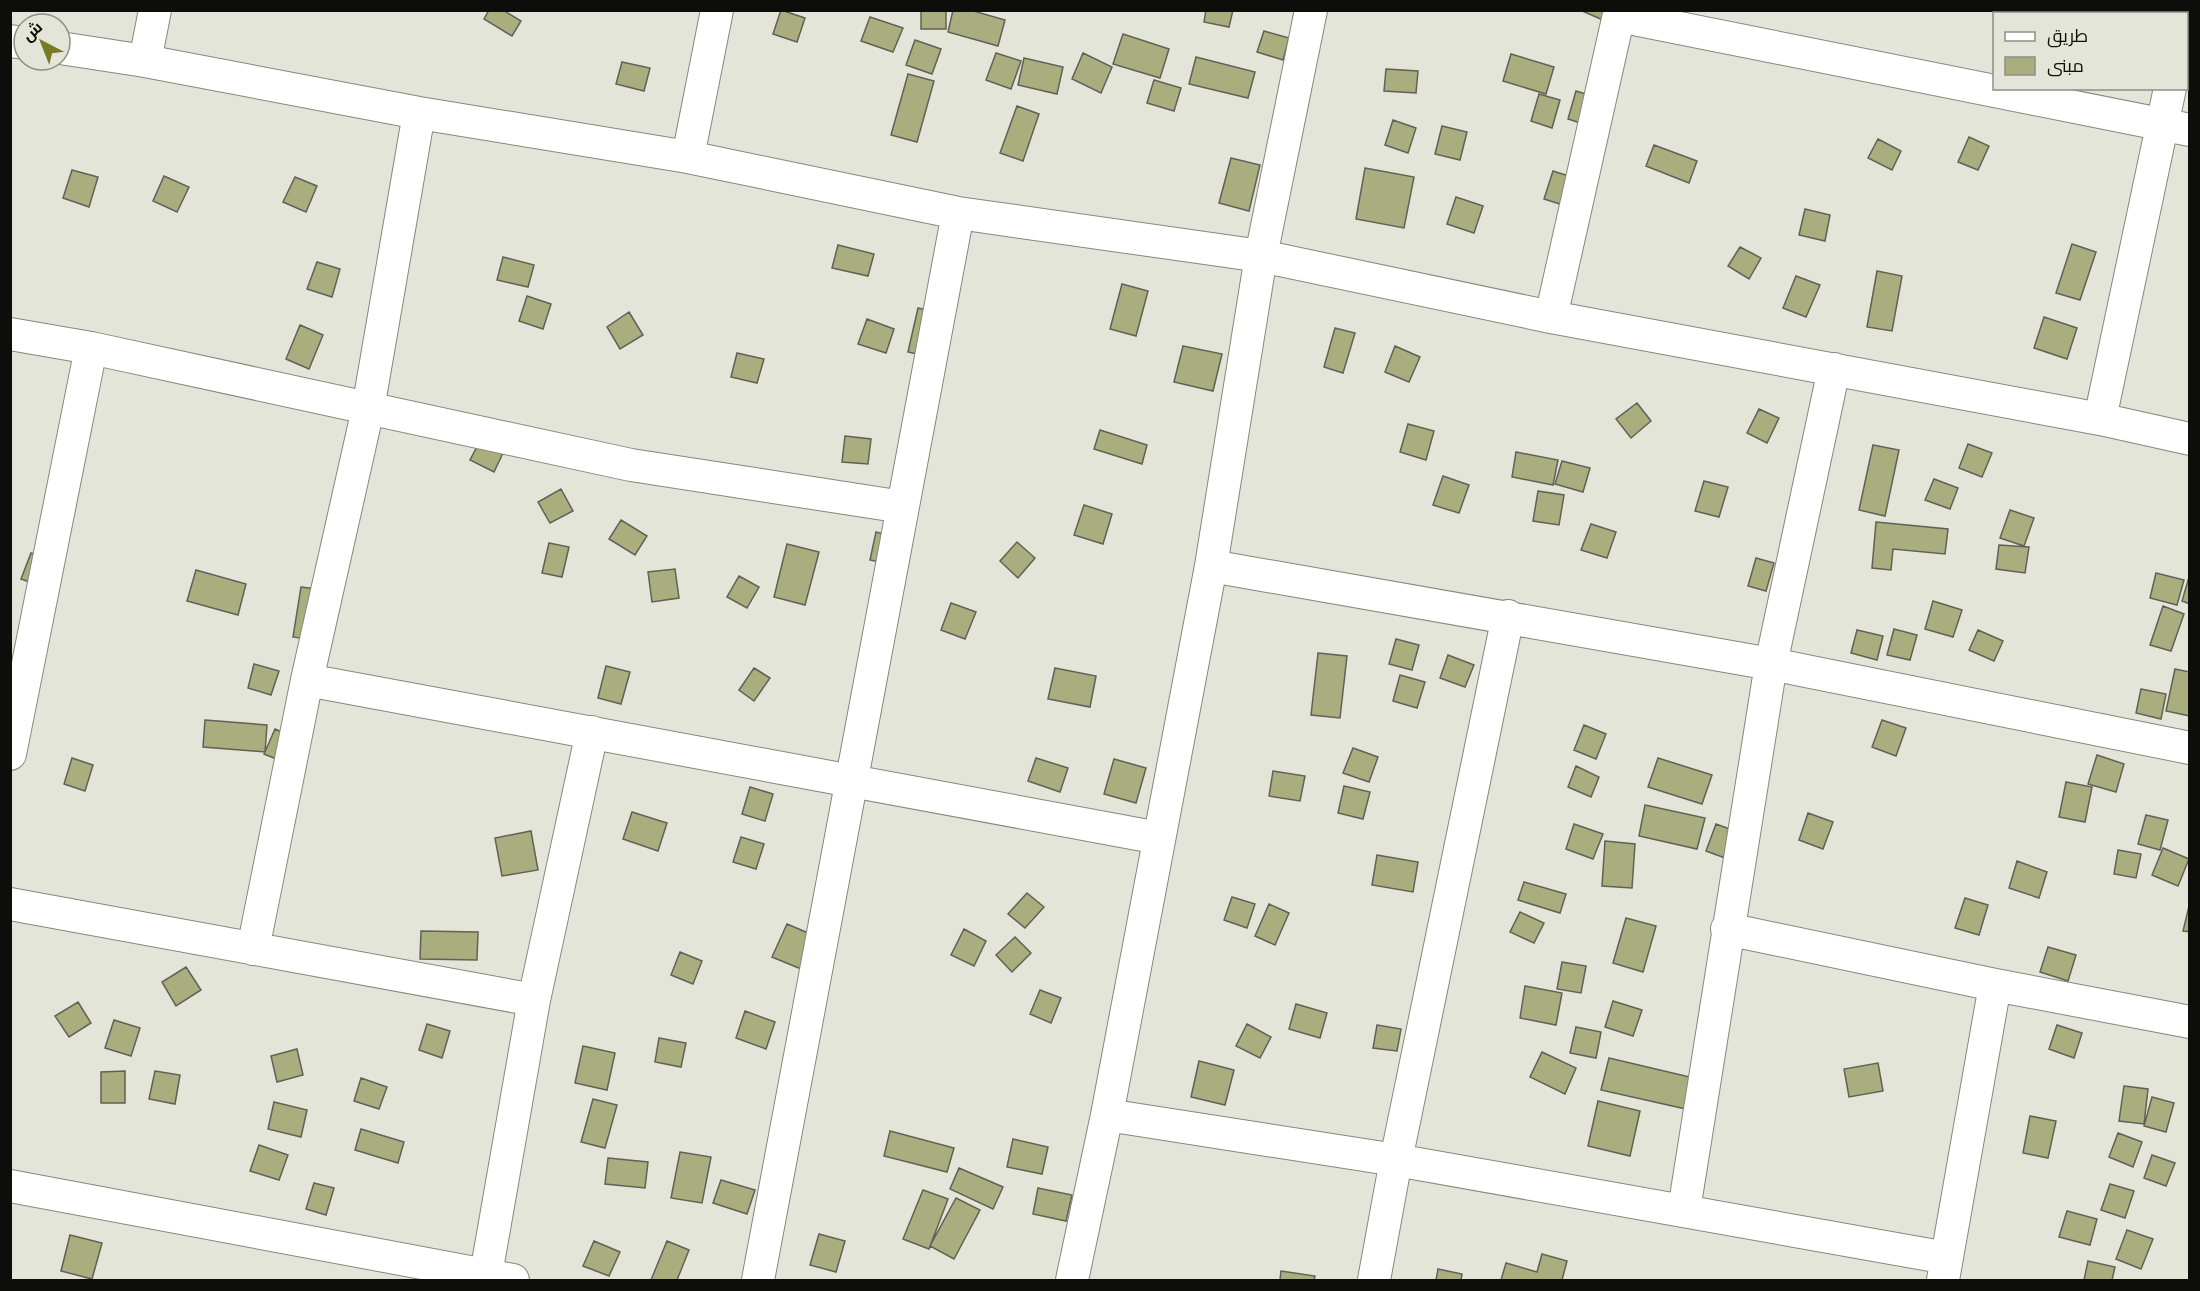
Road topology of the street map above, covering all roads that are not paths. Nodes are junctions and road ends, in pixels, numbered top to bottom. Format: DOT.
graph roads {
  1 [pos="155,10"];
  2 [pos="717,10"];
  3 [pos="1311,10"];
  4 [pos="1619,13"];
  5 [pos="72,50"];
  6 [pos="145,61"];
  7 [pos="1993,89"];
  8 [pos="1996,90"];
  9 [pos="2170,90"];
  10 [pos="419,113"];
  11 [pos="2177,127"];
  12 [pos="688,157"];
  13 [pos="958,213"];
  14 [pos="1261,256"];
  15 [pos="1551,317"];
  16 [pos="10,334"];
  17 [pos="92,348"];
  18 [pos="1834,369"];
  19 [pos="368,409"];
  20 [pos="2100,419"];
  21 [pos="2190,439"];
  22 [pos="903,507"];
  23 [pos="1211,566"];
  24 [pos="1508,616"];
  25 [pos="1771,664"];
  26 [pos="307,680"];
  27 [pos="592,732"];
  28 [pos="2190,748"];
  29 [pos="10,754"];
  30 [pos="850,783"];
  31 [pos="1159,838"];
  32 [pos="10,904"];
  33 [pos="1727,929"];
  34 [pos="253,949"];
  35 [pos="1995,985"];
  36 [pos="534,1000"];
  37 [pos="2190,1022"];
  38 [pos="1107,1114"];
  39 [pos="1396,1160"];
  40 [pos="10,1186"];
  41 [pos="1684,1210"];
  42 [pos="1945,1269"];
  43 [pos="495,1279"];
  44 [pos="758,1281"];
  45 [pos="1072,1281"];
  46 [pos="1374,1281"];
  1 -- 6 [label="street"];
  2 -- 12 [label="street"];
  3 -- 14 [label="street"];
  4 -- 7 [label="street"];
  4 -- 15 [label="street"];
  5 -- 6 [label="street"];
  6 -- 10 [label="street"];
  8 -- 11 [label="street"];
  9 -- 11 [label="street"];
  10 -- 12 [label="street"];
  10 -- 19 [label="street"];
  11 -- 20 [label="street"];
  12 -- 13 [label="street"];
  13 -- 14 [label="street"];
  13 -- 22 [label="street"];
  14 -- 15 [label="street"];
  14 -- 23 [label="street"];
  15 -- 18 [label="street"];
  16 -- 17 [label="street"];
  17 -- 19 [label="street"];
  17 -- 29 [label="street"];
  18 -- 20 [label="street"];
  18 -- 25 [label="street"];
  19 -- 22 [label="street"];
  19 -- 26 [label="street"];
  20 -- 21 [label="street"];
  22 -- 30 [label="street"];
  23 -- 24 [label="street"];
  23 -- 31 [label="street"];
  24 -- 25 [label="street"];
  24 -- 39 [label="street"];
  25 -- 28 [label="street"];
  25 -- 33 [label="street"];
  26 -- 27 [label="street"];
  26 -- 34 [label="street"];
  27 -- 30 [label="street"];
  27 -- 36 [label="street"];
  30 -- 31 [label="street"];
  30 -- 44 [label="street"];
  31 -- 38 [label="street"];
  32 -- 34 [label="street"];
  33 -- 35 [label="street"];
  33 -- 41 [label="street"];
  34 -- 36 [label="street"];
  35 -- 37 [label="street"];
  35 -- 42 [label="street"];
  36 -- 43 [label="street"];
  38 -- 39 [label="street"];
  38 -- 45 [label="street"];
  39 -- 41 [label="street"];
  39 -- 46 [label="street"];
  40 -- 43 [label="street"];
  41 -- 42 [label="street"];
}
